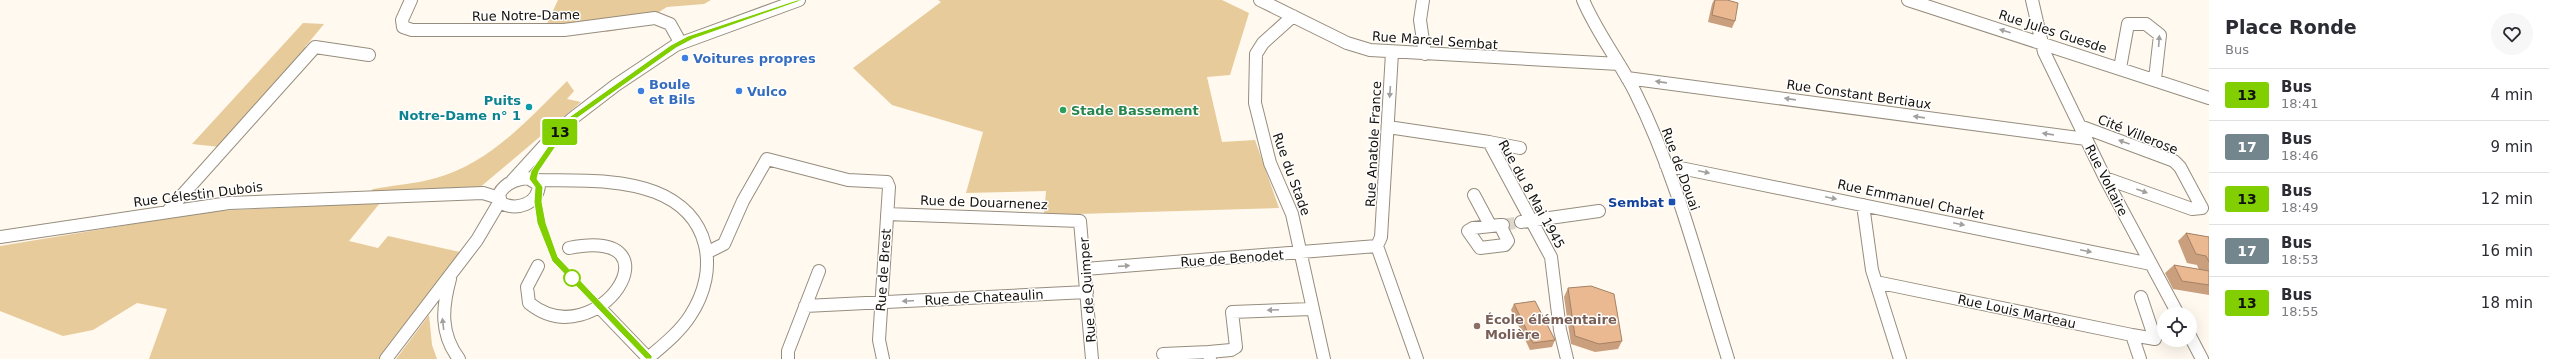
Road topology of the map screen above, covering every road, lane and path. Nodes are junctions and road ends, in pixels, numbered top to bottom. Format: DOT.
graph roads {
  1 [pos="411,0"];
  2 [pos="799,0"];
  3 [pos="1260,0"];
  4 [pos="1423,0"];
  5 [pos="1583,0"];
  6 [pos="1908,0"];
  7 [pos="2032,0"];
  8 [pos="1293,16"];
  9 [pos="680,42"];
  10 [pos="2042,43"];
  11 [pos="1392,53"];
  12 [pos="1425,54"];
  13 [pos="369,55"];
  14 [pos="1619,64"];
  15 [pos="2120,68"];
  16 [pos="1627,78"];
  17 [pos="2155,79"];
  18 [pos="2209,98"];
  19 [pos="565,125"];
  20 [pos="2080,126"];
  21 [pos="1388,127"];
  22 [pos="2086,139"];
  23 [pos="1489,142"];
  24 [pos="1520,148"];
  25 [pos="1666,164"];
  26 [pos="2105,178"];
  27 [pos="534,180"];
  28 [pos="567,180"];
  29 [pos="510,182"];
  30 [pos="539,193"];
  31 [pos="449,194"];
  32 [pos="1474,195"];
  33 [pos="499,200"];
  34 [pos="1863,205"];
  35 [pos="517,207"];
  36 [pos="168,211"];
  37 [pos="1599,211"];
  38 [pos="887,214"];
  39 [pos="1080,221"];
  40 [pos="1526,221"];
  41 [pos="1498,225"];
  42 [pos="0,238"];
  43 [pos="477,240"];
  44 [pos="1379,241"];
  45 [pos="569,248"];
  46 [pos="708,252"];
  47 [pos="1301,253"];
  48 [pos="2151,264"];
  49 [pos="538,266"];
  50 [pos="1085,269"];
  51 [pos="819,271"];
  52 [pos="452,272"];
  53 [pos="1876,282"];
  54 [pos="1087,292"];
  55 [pos="2141,297"];
  56 [pos="882,302"];
  57 [pos="805,306"];
  58 [pos="2174,307"];
  59 [pos="601,309"];
  60 [pos="1312,309"];
  61 [pos="2132,335"];
  62 [pos="2196,347"];
  63 [pos="1163,354"];
  64 [pos="1209,356"];
  65 [pos="386,359"];
  66 [pos="459,359"];
  67 [pos="647,359"];
  68 [pos="788,359"];
  69 [pos="883,359"];
  70 [pos="1092,359"];
  71 [pos="1324,359"];
  72 [pos="1417,359"];
  73 [pos="1566,359"];
  74 [pos="1728,359"];
  75 [pos="1900,359"];
  76 [pos="2140,359"];
  77 [pos="2202,359"];
  1 -- 9 [label="street, Rue Notre-Dame"];
  2 -- 9 [label="street"];
  3 -- 8 [label="street, Rue Marcel Sembat"];
  4 -- 12 [label="street"];
  5 -- 14 [label="street, Rue de Douai"];
  10 -- 6 [label="street, Rue Jules Guesde, one-way"];
  7 -- 10 [label="street, Rue Voltaire"];
  8 -- 11 [label="street, Rue Marcel Sembat"];
  8 -- 47 [label="street, Rue du Stade"];
  9 -- 19 [label="street"];
  10 -- 15 [label="street, Rue Jules Guesde"];
  10 -- 20 [label="street, Rue Voltaire"];
  11 -- 12 [label="street, Rue Marcel Sembat"];
  11 -- 21 [label="street, Rue Anatole France, one-way"];
  12 -- 14 [label="street, Rue Marcel Sembat"];
  13 -- 36 [label="street"];
  14 -- 16 [label="street, Rue de Douai"];
  15 -- 17 [label="street, Rue Jules Guesde"];
  17 -- 15 [label="street, Rue Jules Guesde, one-way"];
  22 -- 16 [label="street, Rue Constant Bertiaux, one-way"];
  16 -- 25 [label="street, Rue de Douai"];
  17 -- 18 [label="street, Rue Jules Guesde"];
  19 -- 27 [label="street"];
  19 -- 29 [label="street"];
  20 -- 22 [label="street, Rue Voltaire"];
  26 -- 20 [label="street, Cité Villerose, one-way"];
  21 -- 23 [label="street, Rue du 8 Mai 1945"];
  21 -- 44 [label="street, Rue Anatole France"];
  22 -- 26 [label="street, Rue Voltaire"];
  23 -- 24 [label="street"];
  23 -- 40 [label="street, Rue du 8 Mai 1945"];
  25 -- 34 [label="street, Rue Emmanuel Charlet, one-way"];
  25 -- 74 [label="street, Rue de Douai"];
  26 -- 48 [label="street, Rue Voltaire"];
  27 -- 28 [label="street"];
  27 -- 29 [label="street"];
  27 -- 30 [label="street"];
  28 -- 30 [label="street"];
  28 -- 46 [label="street"];
  29 -- 31 [label="street, Rue Célestin Dubois"];
  29 -- 33 [label="street"];
  30 -- 35 [label="street"];
  31 -- 33 [label="street, Rue Célestin Dubois"];
  31 -- 36 [label="street, Rue Célestin Dubois"];
  32 -- 41 [label="street"];
  33 -- 35 [label="street"];
  33 -- 43 [label="street"];
  34 -- 48 [label="street, Rue Emmanuel Charlet, one-way"];
  34 -- 53 [label="street"];
  35 -- 43 [label="street"];
  36 -- 42 [label="street, Rue Célestin Dubois"];
  37 -- 40 [label="street"];
  38 -- 39 [label="street, Rue de Douarnenez"];
  38 -- 46 [label="street, Rue de Brest"];
  38 -- 56 [label="street, Rue de Brest"];
  39 -- 50 [label="street, Rue de Quimper"];
  40 -- 73 [label="street, Rue du 8 Mai 1945"];
  43 -- 52 [label="street"];
  44 -- 47 [label="street, Rue de Benodet"];
  44 -- 72 [label="street"];
  45 -- 59 [label="street"];
  46 -- 67 [label="street"];
  50 -- 47 [label="street, Rue de Benodet, one-way"];
  47 -- 60 [label="street, Rue du Stade"];
  48 -- 58 [label="street, Rue Voltaire"];
  49 -- 59 [label="street"];
  50 -- 54 [label="street, Rue de Quimper"];
  51 -- 57 [label="street"];
  52 -- 65 [label="street"];
  66 -- 52 [label="street, one-way"];
  53 -- 61 [label="street, Rue Louis Marteau"];
  53 -- 75 [label="street"];
  54 -- 56 [label="street, Rue de Chateaulin, one-way"];
  54 -- 70 [label="street, Rue de Quimper"];
  55 -- 61 [label="street, Rue Louis Marteau"];
  56 -- 57 [label="street, Rue de Chateaulin"];
  56 -- 69 [label="street, Rue de Brest"];
  57 -- 68 [label="street"];
  59 -- 67 [label="street"];
  60 -- 64 [label="street, one-way"];
  60 -- 71 [label="street, Rue du Stade"];
  61 -- 76 [label="street"];
  62 -- 77 [label="street"];
  63 -- 64 [label="street"];
}
